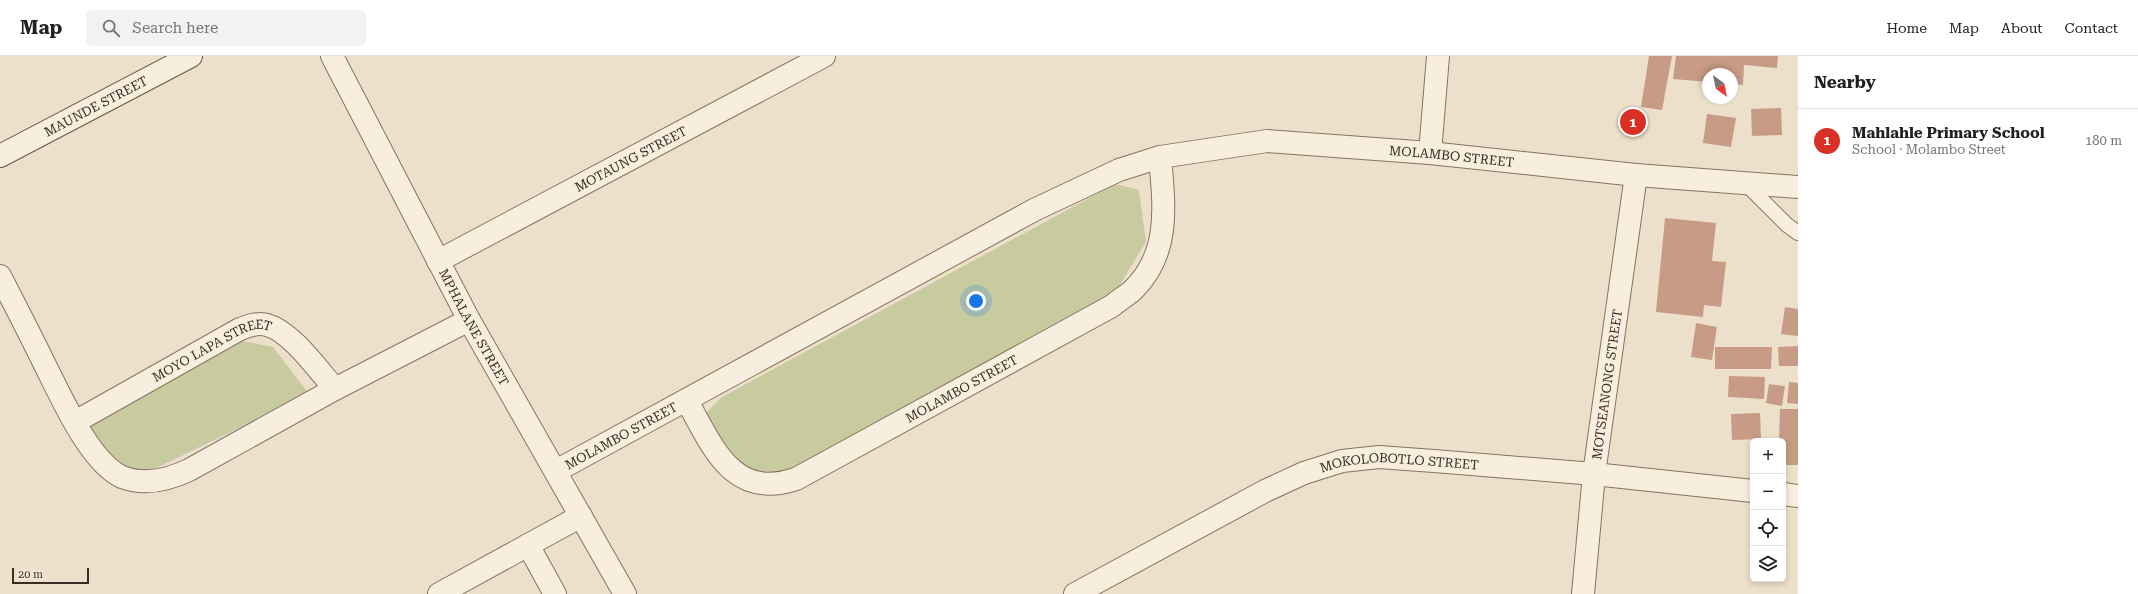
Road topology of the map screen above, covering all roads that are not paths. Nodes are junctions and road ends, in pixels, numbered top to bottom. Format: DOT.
graph roads {
  1 [pos="191,56"];
  2 [pos="332,56"];
  3 [pos="824,56"];
  4 [pos="1438,56"];
  5 [pos="1430,153"];
  6 [pos="0,156"];
  7 [pos="1160,157"];
  8 [pos="1636,176"];
  9 [pos="1744,182"];
  10 [pos="1798,187"];
  11 [pos="1798,233"];
  12 [pos="438,262"];
  13 [pos="0,276"];
  14 [pos="469,320"];
  15 [pos="335,389"];
  16 [pos="686,401"];
  17 [pos="75,422"];
  18 [pos="556,471"];
  19 [pos="1594,474"];
  20 [pos="1750,491"];
  21 [pos="1786,494"];
  22 [pos="1798,496"];
  23 [pos="581,516"];
  24 [pos="528,545"];
  25 [pos="439,594"];
  26 [pos="555,594"];
  27 [pos="625,594"];
  28 [pos="1075,594"];
  29 [pos="1583,594"];
  1 -- 6 [label="street, MAUNDE STREET"];
  2 -- 12 [label="street, MPHALANE STREET"];
  3 -- 12 [label="street, MOTAUNG STREET"];
  4 -- 5 [label="street"];
  5 -- 7 [label="street, MOLAMBO STREET"];
  5 -- 8 [label="street, MOLAMBO STREET"];
  7 -- 16 [label="street, MOLAMBO STREET"];
  7 -- 16 [label="street, MOLAMBO STREET"];
  8 -- 9 [label="street, MOLAMBO STREET"];
  8 -- 19 [label="street, MOTSEANONG STREET"];
  9 -- 10 [label="street, MOLAMBO STREET"];
  9 -- 11 [label="lane"];
  12 -- 14 [label="street, MPHALANE STREET"];
  13 -- 17 [label="street"];
  14 -- 15 [label="street"];
  14 -- 18 [label="street, MPHALANE STREET"];
  15 -- 17 [label="street"];
  15 -- 17 [label="street, MOYO LAPA STREET"];
  16 -- 18 [label="street, MOLAMBO STREET"];
  18 -- 23 [label="street, MPHALANE STREET"];
  19 -- 20 [label="street, MOKOLOBOTLO STREET"];
  19 -- 28 [label="street, MOKOLOBOTLO STREET"];
  19 -- 29 [label="street, MOTSEANONG STREET"];
  21 -- 22 [label="street"];
  23 -- 24 [label="street"];
  23 -- 27 [label="street, MPHALANE STREET"];
  24 -- 25 [label="street"];
  24 -- 26 [label="street"];
}
